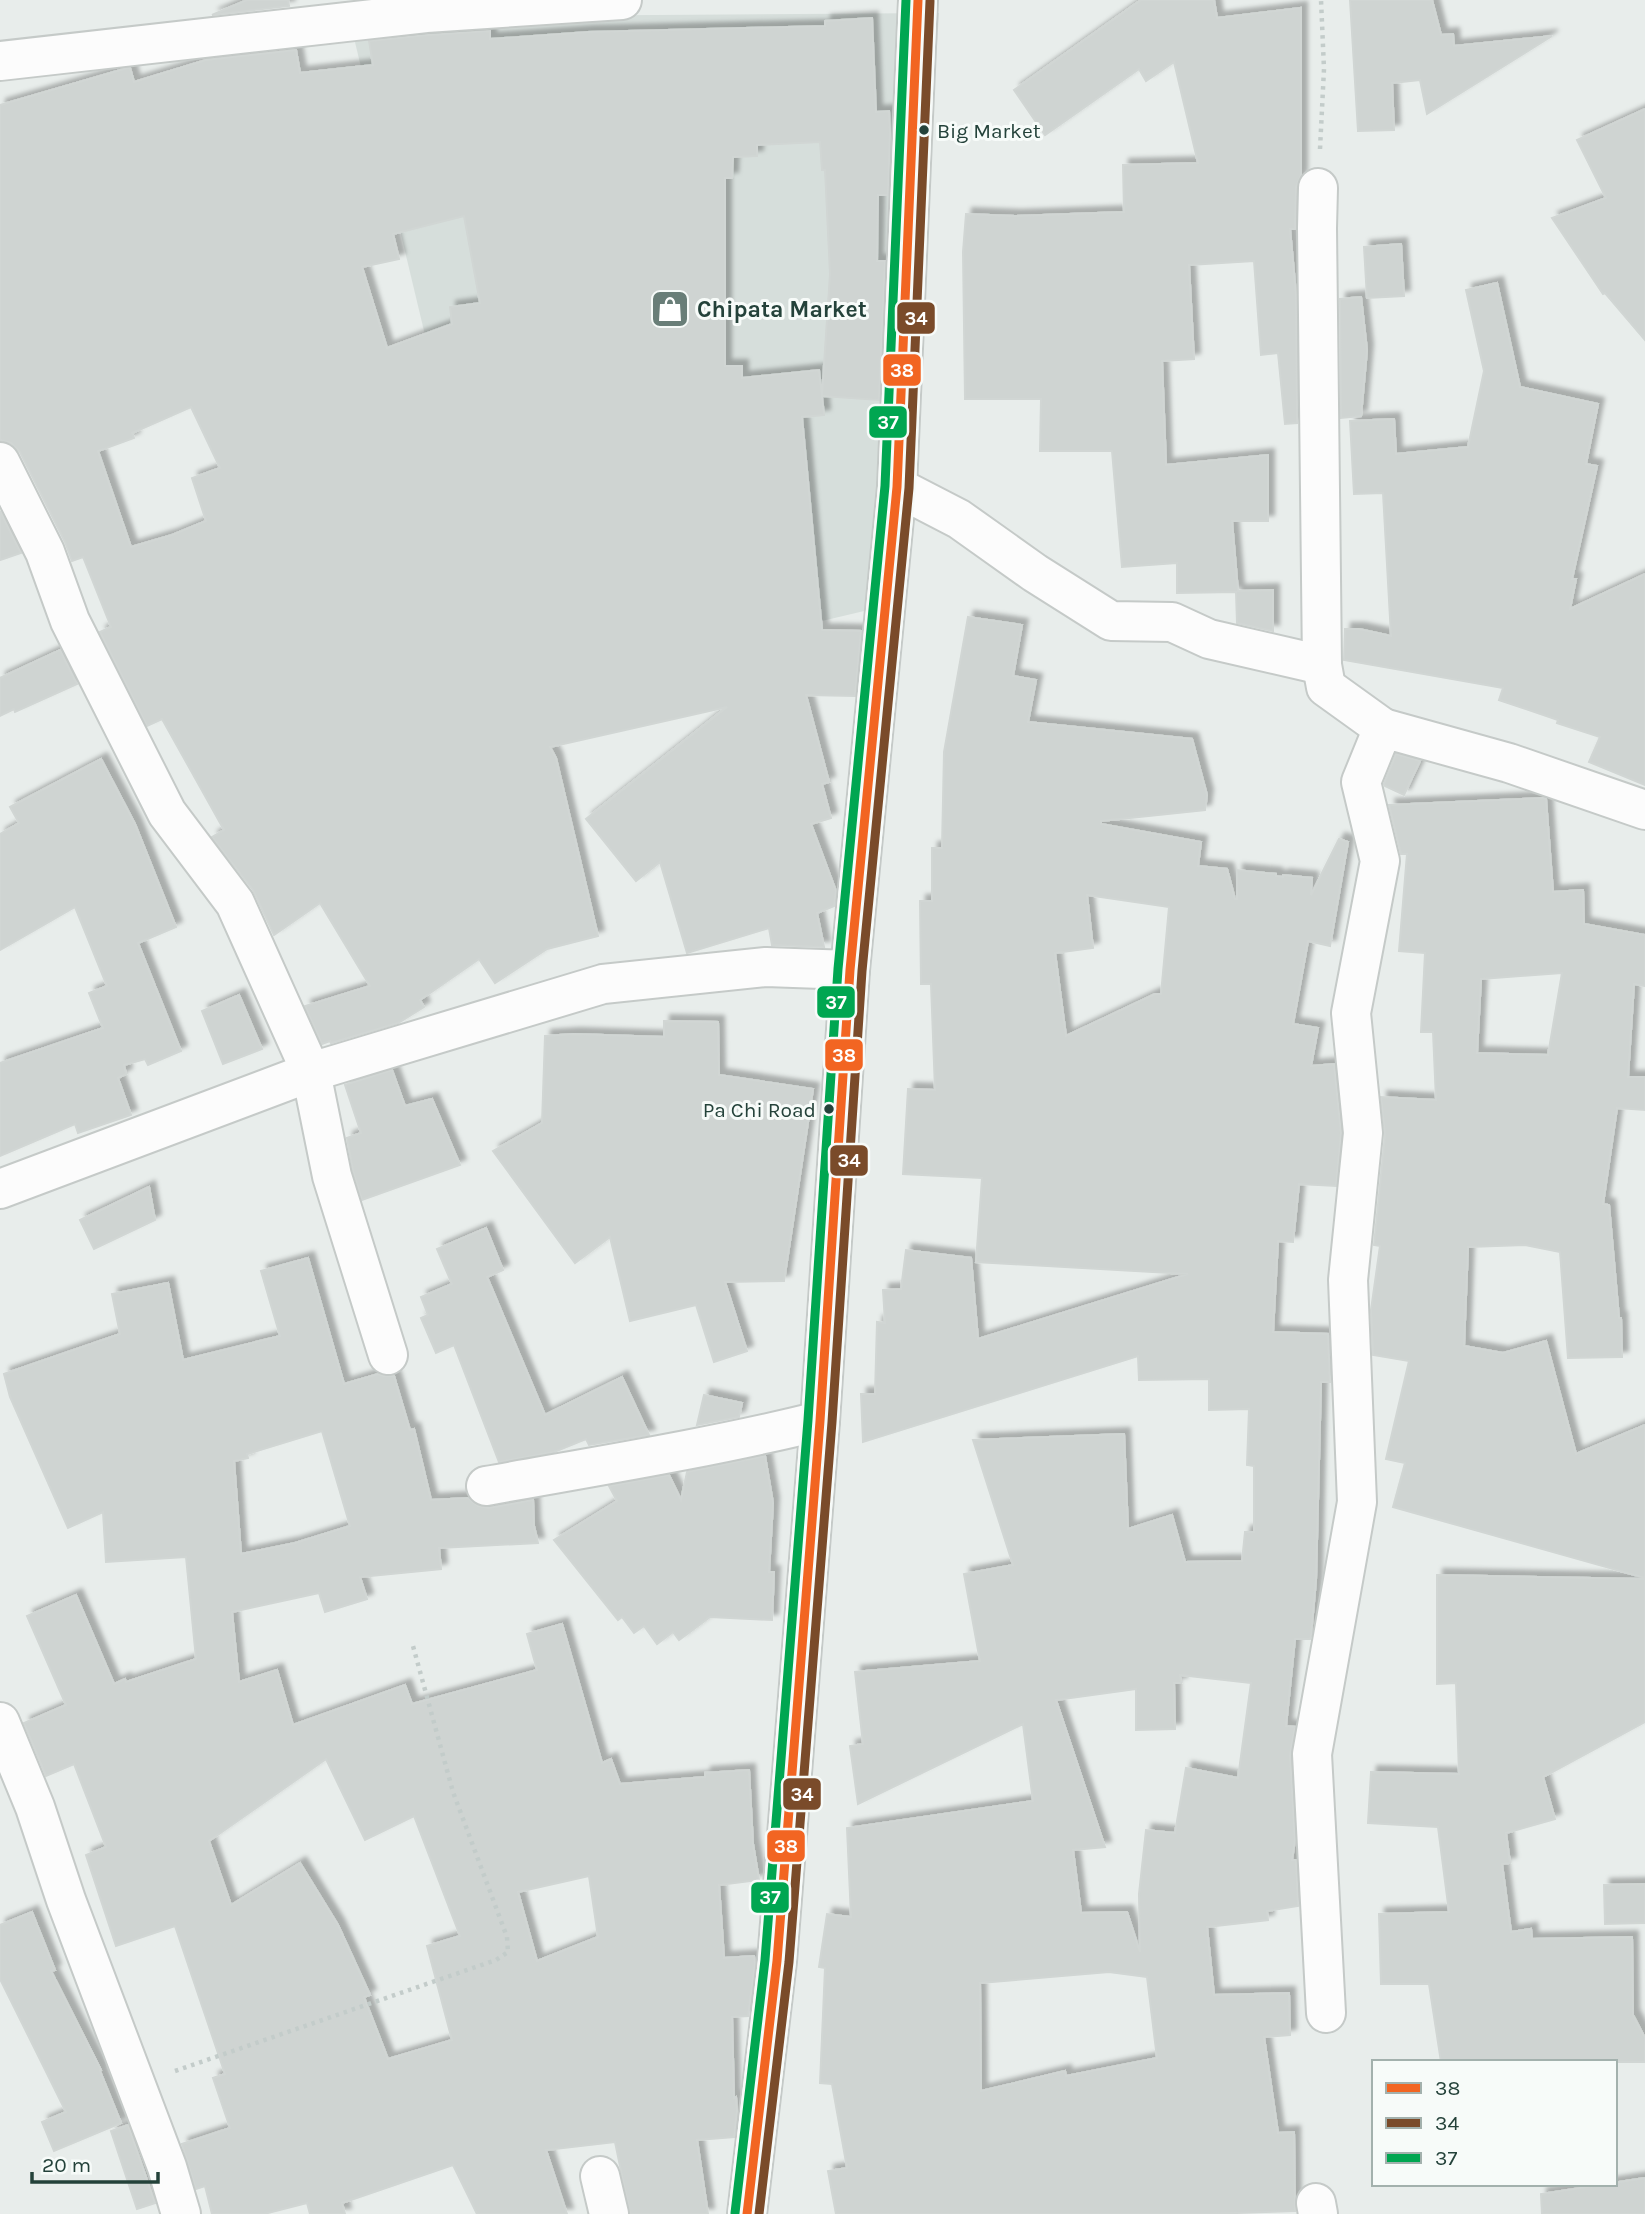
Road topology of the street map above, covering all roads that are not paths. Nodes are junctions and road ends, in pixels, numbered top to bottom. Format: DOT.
graph roads {
  1 [pos="622,0"];
  2 [pos="918,0"];
  3 [pos="0,61"];
  4 [pos="1318,188"];
  5 [pos="0,462"];
  6 [pos="897,487"];
  7 [pos="1322,665"];
  8 [pos="1382,728"];
  9 [pos="1645,810"];
  10 [pos="850,970"];
  11 [pos="311,1072"];
  12 [pos="0,1189"];
  13 [pos="388,1355"];
  14 [pos="820,1421"];
  15 [pos="486,1486"];
  16 [pos="0,1722"];
  17 [pos="1326,2013"];
  18 [pos="600,2176"];
  19 [pos="181,2214"];
  20 [pos="609,2214"];
  21 [pos="747,2214"];
  1 -- 3 [label="street"];
  2 -- 6 [label="street"];
  4 -- 7 [label="street"];
  5 -- 11 [label="street"];
  6 -- 7 [label="street"];
  6 -- 10 [label="street"];
  7 -- 8 [label="street"];
  8 -- 9 [label="street"];
  8 -- 17 [label="street"];
  10 -- 11 [label="street"];
  10 -- 14 [label="street"];
  11 -- 12 [label="street"];
  11 -- 13 [label="street"];
  14 -- 15 [label="street"];
  14 -- 21 [label="street"];
  16 -- 19 [label="street"];
  18 -- 20 [label="street"];
}
